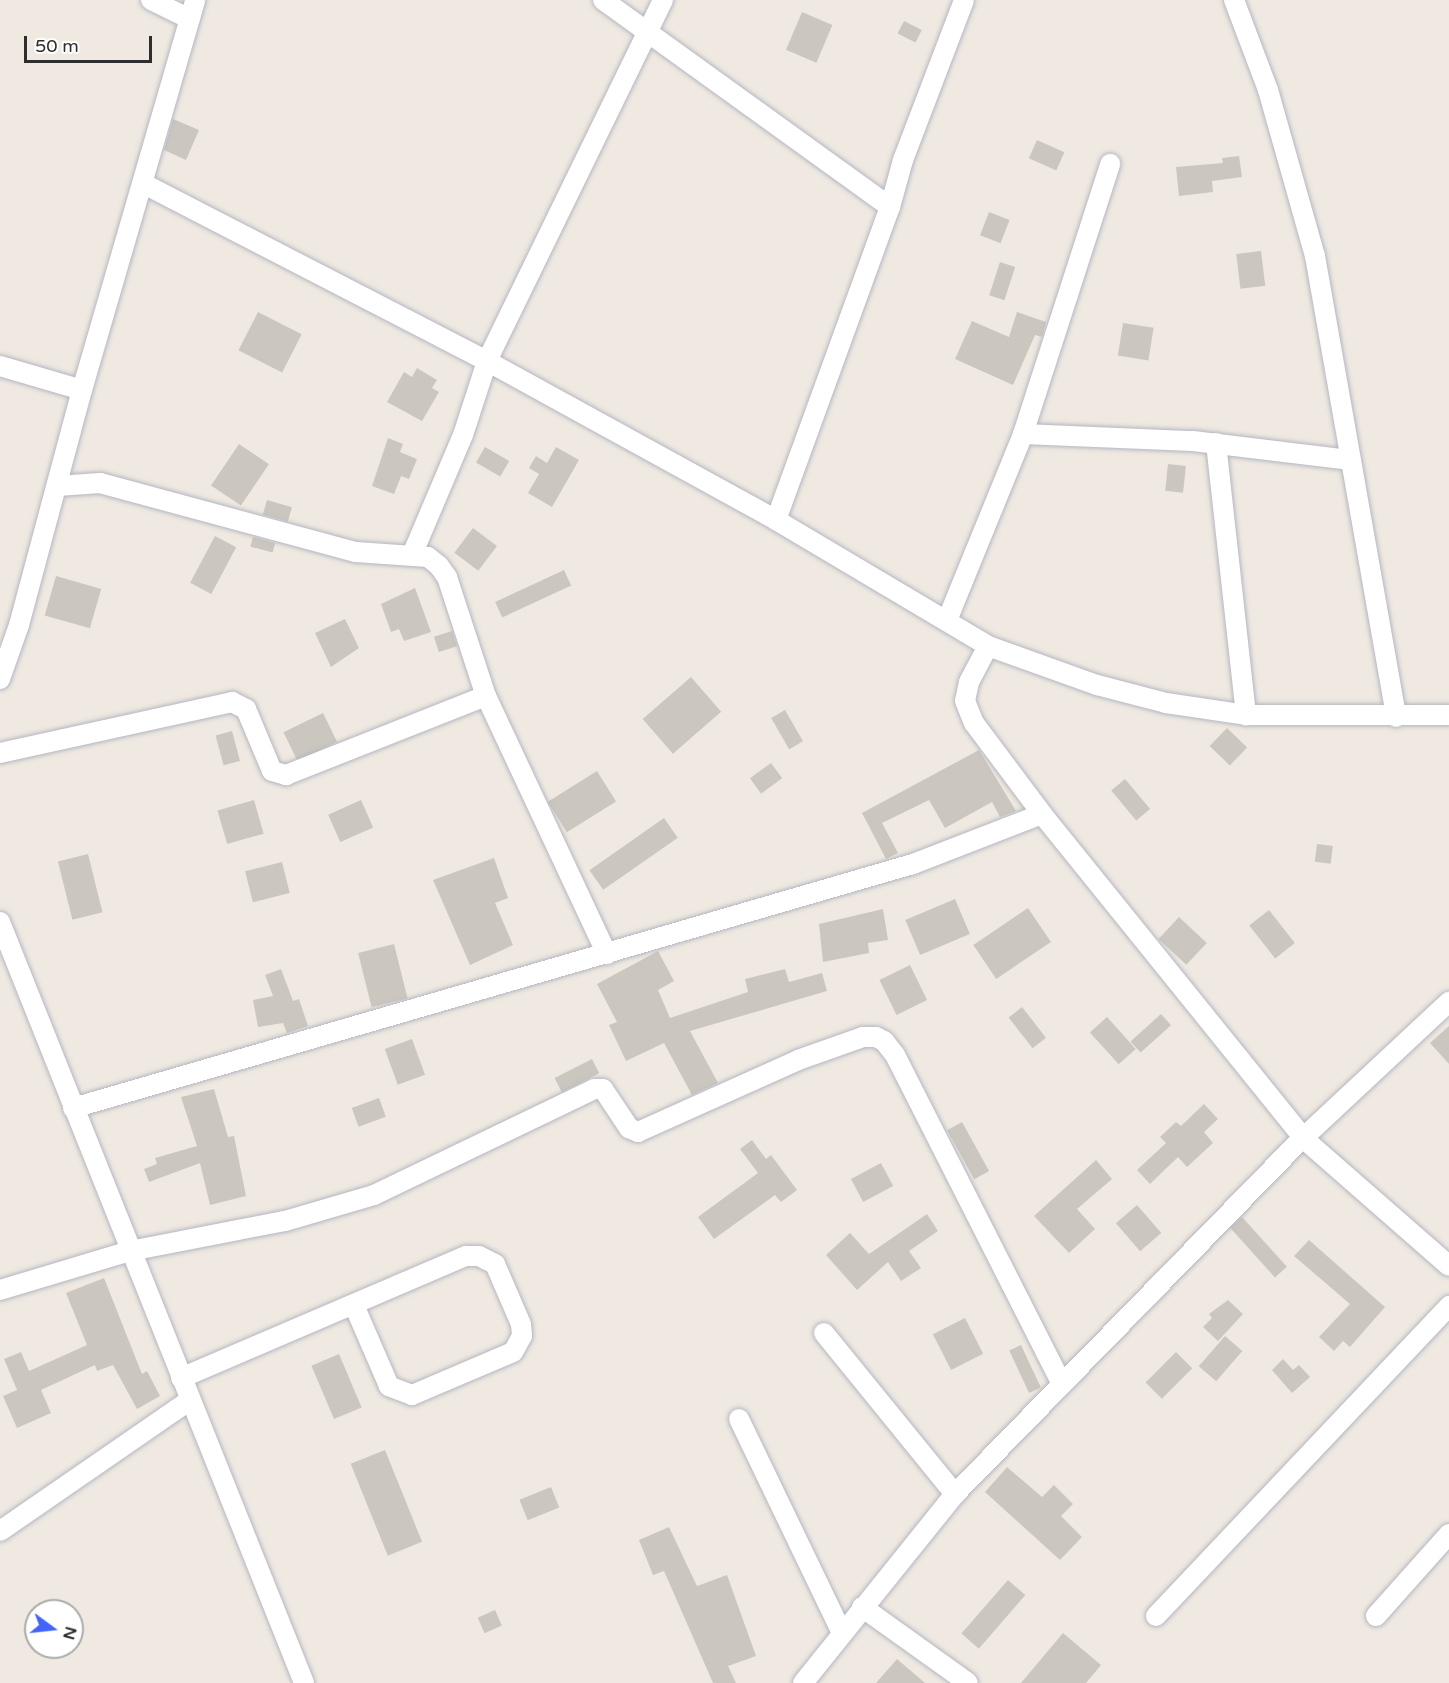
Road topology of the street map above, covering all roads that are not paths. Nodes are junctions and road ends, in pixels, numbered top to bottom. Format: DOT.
graph roads {
  1 [pos="151,0"];
  2 [pos="195,0"];
  3 [pos="603,0"];
  4 [pos="663,0"];
  5 [pos="964,0"];
  6 [pos="1234,0"];
  7 [pos="190,19"];
  8 [pos="647,34"];
  9 [pos="1110,164"];
  10 [pos="144,184"];
  11 [pos="890,207"];
  12 [pos="487,361"];
  13 [pos="0,366"];
  14 [pos="82,390"];
  15 [pos="1023,434"];
  16 [pos="1216,443"];
  17 [pos="1351,460"];
  18 [pos="58,486"];
  19 [pos="776,520"];
  20 [pos="412,555"];
  21 [pos="948,618"];
  22 [pos="988,646"];
  23 [pos="0,679"];
  24 [pos="486,696"];
  25 [pos="1246,715"];
  26 [pos="1449,715"];
  27 [pos="1396,717"];
  28 [pos="0,753"];
  29 [pos="1042,814"];
  30 [pos="0,922"];
  31 [pos="607,954"];
  32 [pos="1449,1002"];
  33 [pos="73,1108"];
  34 [pos="1303,1138"];
  35 [pos="130,1251"];
  36 [pos="1447,1261"];
  37 [pos="0,1290"];
  38 [pos="354,1305"];
  39 [pos="1449,1306"];
  40 [pos="824,1333"];
  41 [pos="181,1378"];
  42 [pos="1062,1384"];
  43 [pos="190,1400"];
  44 [pos="739,1419"];
  45 [pos="955,1494"];
  46 [pos="0,1531"];
  47 [pos="1449,1534"];
  48 [pos="862,1607"];
  49 [pos="1156,1616"];
  50 [pos="1376,1616"];
  51 [pos="842,1633"];
  52 [pos="304,1683"];
  53 [pos="803,1683"];
  54 [pos="968,1683"];
  1 -- 7 [label="street"];
  2 -- 7 [label="street"];
  3 -- 8 [label="street"];
  4 -- 8 [label="street"];
  5 -- 11 [label="street"];
  6 -- 17 [label="street"];
  7 -- 10 [label="street"];
  8 -- 11 [label="street"];
  8 -- 12 [label="street"];
  9 -- 15 [label="street"];
  10 -- 12 [label="street"];
  10 -- 14 [label="street"];
  11 -- 19 [label="street"];
  12 -- 19 [label="street"];
  12 -- 20 [label="street"];
  13 -- 14 [label="street"];
  14 -- 18 [label="street"];
  15 -- 16 [label="street"];
  15 -- 21 [label="street"];
  16 -- 17 [label="street"];
  16 -- 25 [label="street"];
  17 -- 27 [label="street"];
  18 -- 20 [label="street"];
  18 -- 23 [label="street"];
  19 -- 21 [label="street"];
  20 -- 24 [label="street"];
  21 -- 22 [label="street"];
  22 -- 25 [label="street"];
  22 -- 29 [label="street"];
  24 -- 28 [label="street"];
  24 -- 31 [label="street"];
  25 -- 27 [label="street"];
  26 -- 27 [label="street"];
  29 -- 31 [label="street"];
  29 -- 34 [label="street"];
  30 -- 33 [label="street"];
  31 -- 33 [label="street"];
  32 -- 34 [label="street"];
  33 -- 35 [label="street"];
  34 -- 36 [label="street"];
  34 -- 42 [label="street"];
  35 -- 37 [label="street"];
  35 -- 41 [label="street"];
  35 -- 42 [label="street"];
  38 -- 38 [label="street"];
  38 -- 41 [label="street"];
  39 -- 49 [label="street"];
  40 -- 45 [label="street"];
  41 -- 43 [label="street"];
  42 -- 45 [label="street"];
  43 -- 46 [label="street"];
  43 -- 52 [label="street"];
  44 -- 51 [label="street"];
  45 -- 48 [label="street"];
  47 -- 50 [label="street"];
  48 -- 51 [label="street"];
  48 -- 54 [label="street"];
  51 -- 53 [label="street"];
}
